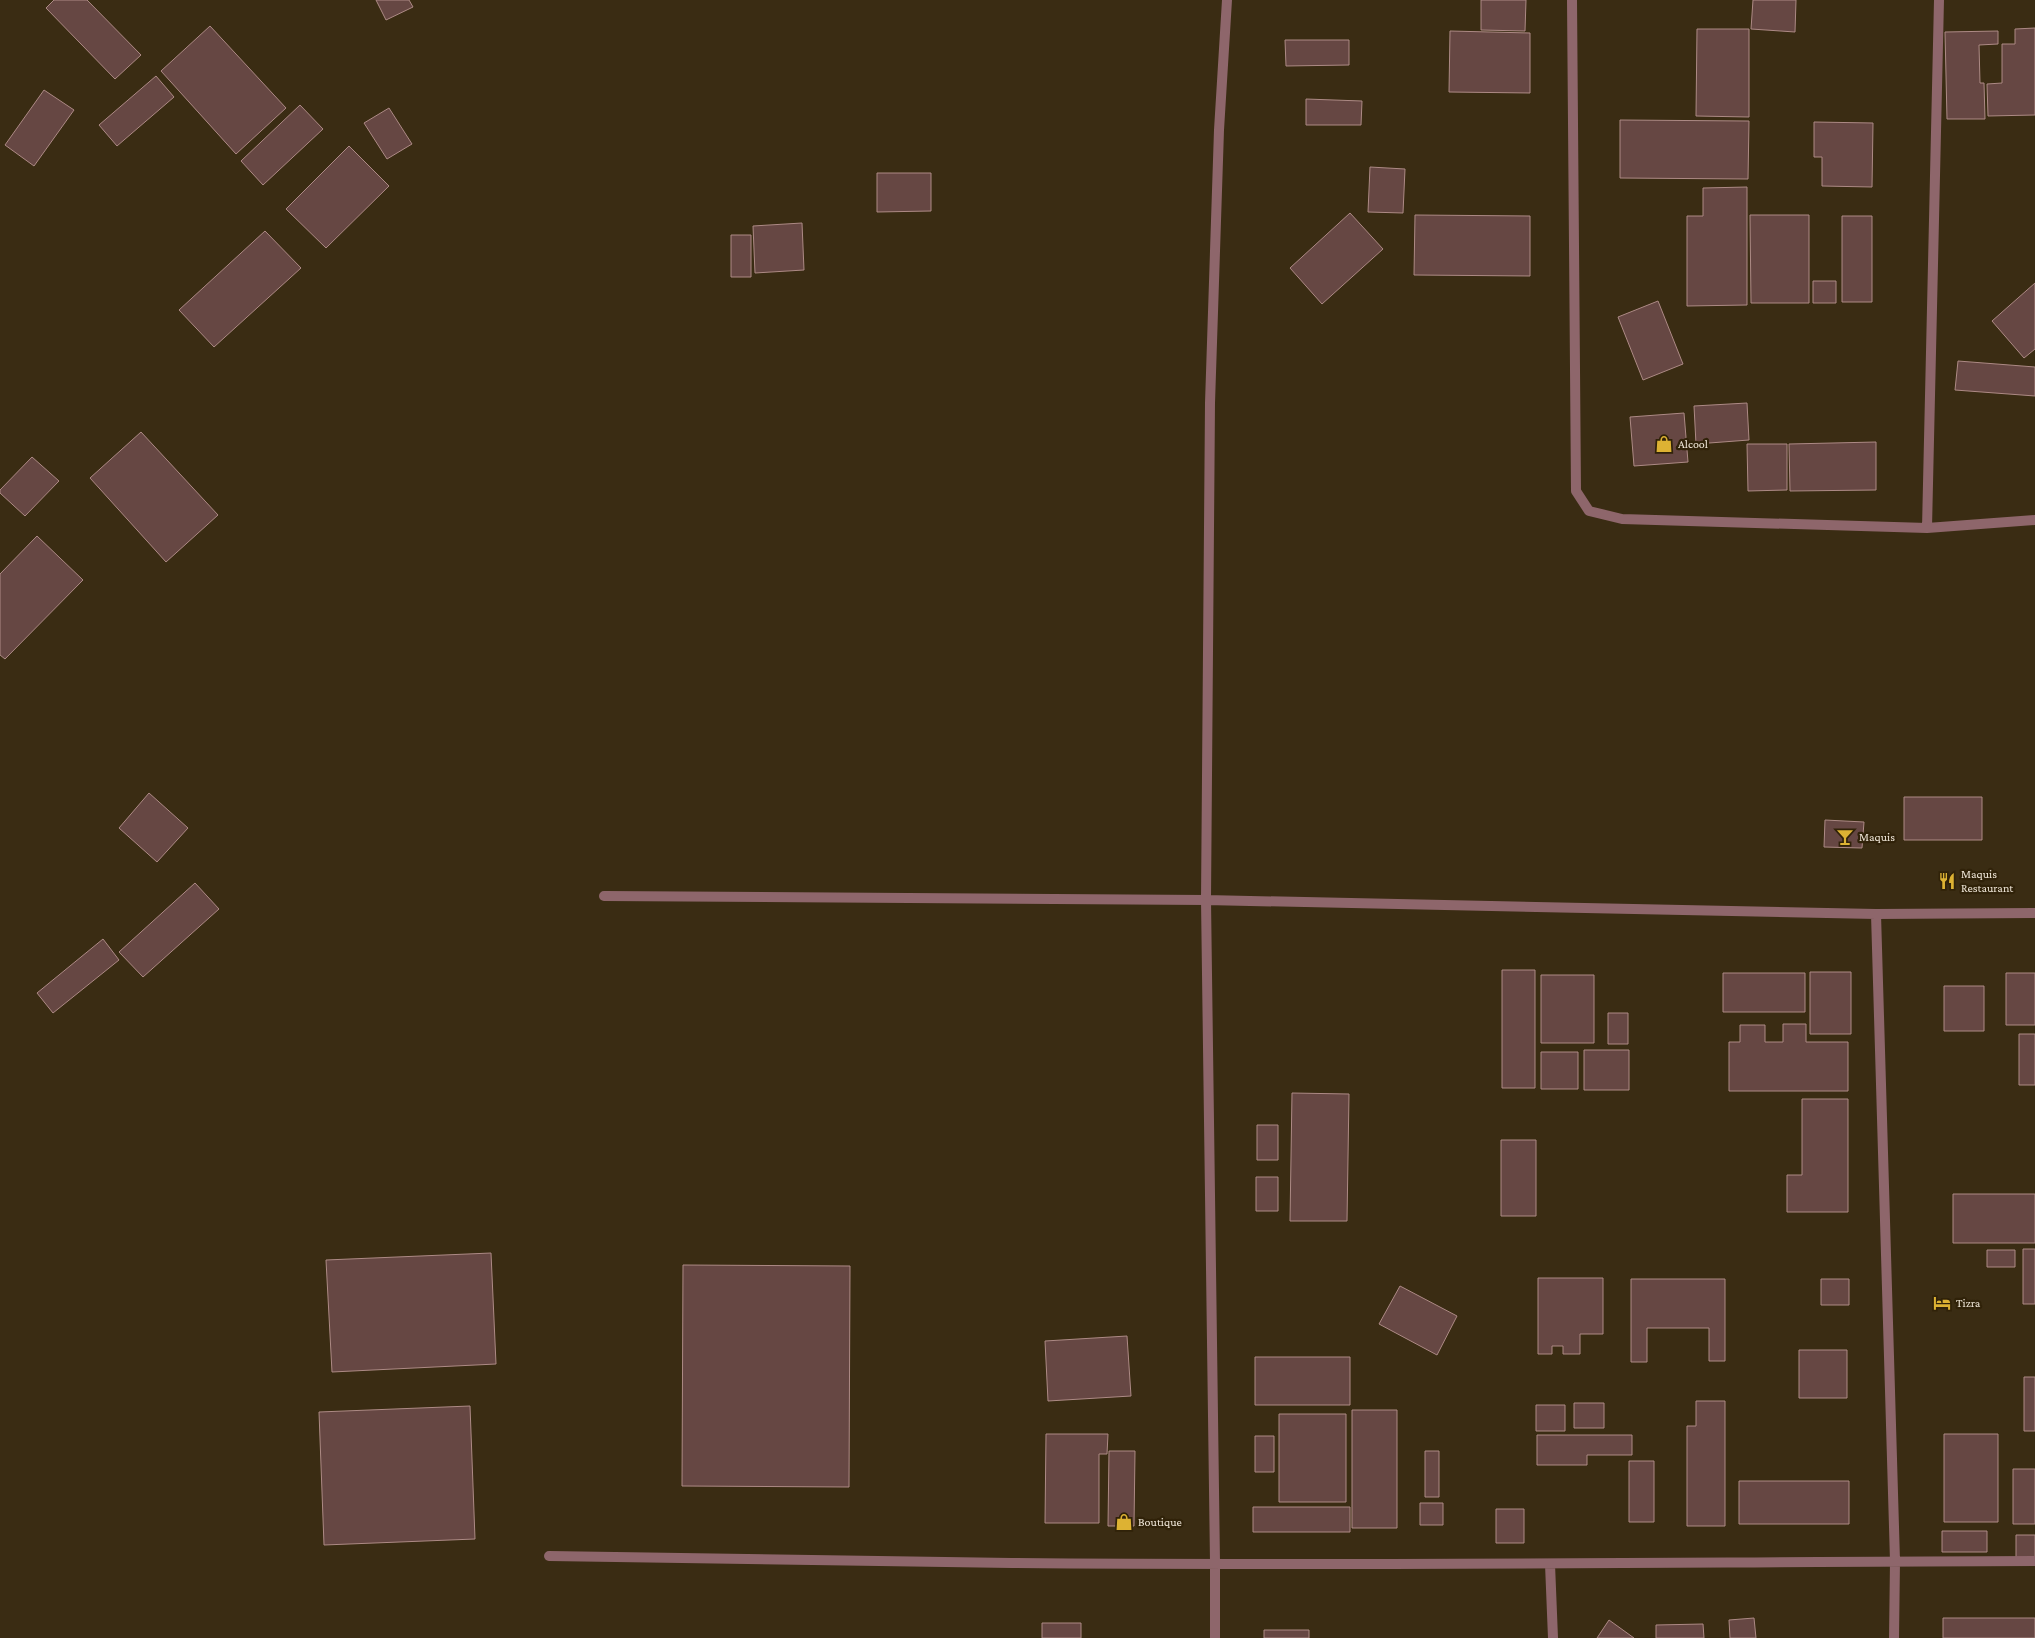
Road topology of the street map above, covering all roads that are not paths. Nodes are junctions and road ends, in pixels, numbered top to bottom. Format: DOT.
graph roads {
  1 [pos="1227,0"];
  2 [pos="1572,0"];
  3 [pos="1939,0"];
  4 [pos="2035,520"];
  5 [pos="1926,528"];
  6 [pos="604,896"];
  7 [pos="1206,900"];
  8 [pos="2035,913"];
  9 [pos="1876,914"];
  10 [pos="549,1556"];
  11 [pos="1895,1561"];
  12 [pos="2035,1561"];
  13 [pos="1215,1564"];
  14 [pos="1550,1564"];
  15 [pos="1215,1638"];
  16 [pos="1553,1638"];
  17 [pos="1894,1638"];
  1 -- 7 [label="street"];
  2 -- 5 [label="street"];
  3 -- 5 [label="street"];
  4 -- 5 [label="street"];
  6 -- 7 [label="street"];
  7 -- 9 [label="street"];
  7 -- 13 [label="street"];
  8 -- 9 [label="street"];
  9 -- 11 [label="street"];
  10 -- 13 [label="street"];
  11 -- 12 [label="street"];
  11 -- 14 [label="street"];
  11 -- 17 [label="street"];
  13 -- 14 [label="street"];
  13 -- 15 [label="street"];
  14 -- 16 [label="street"];
}
